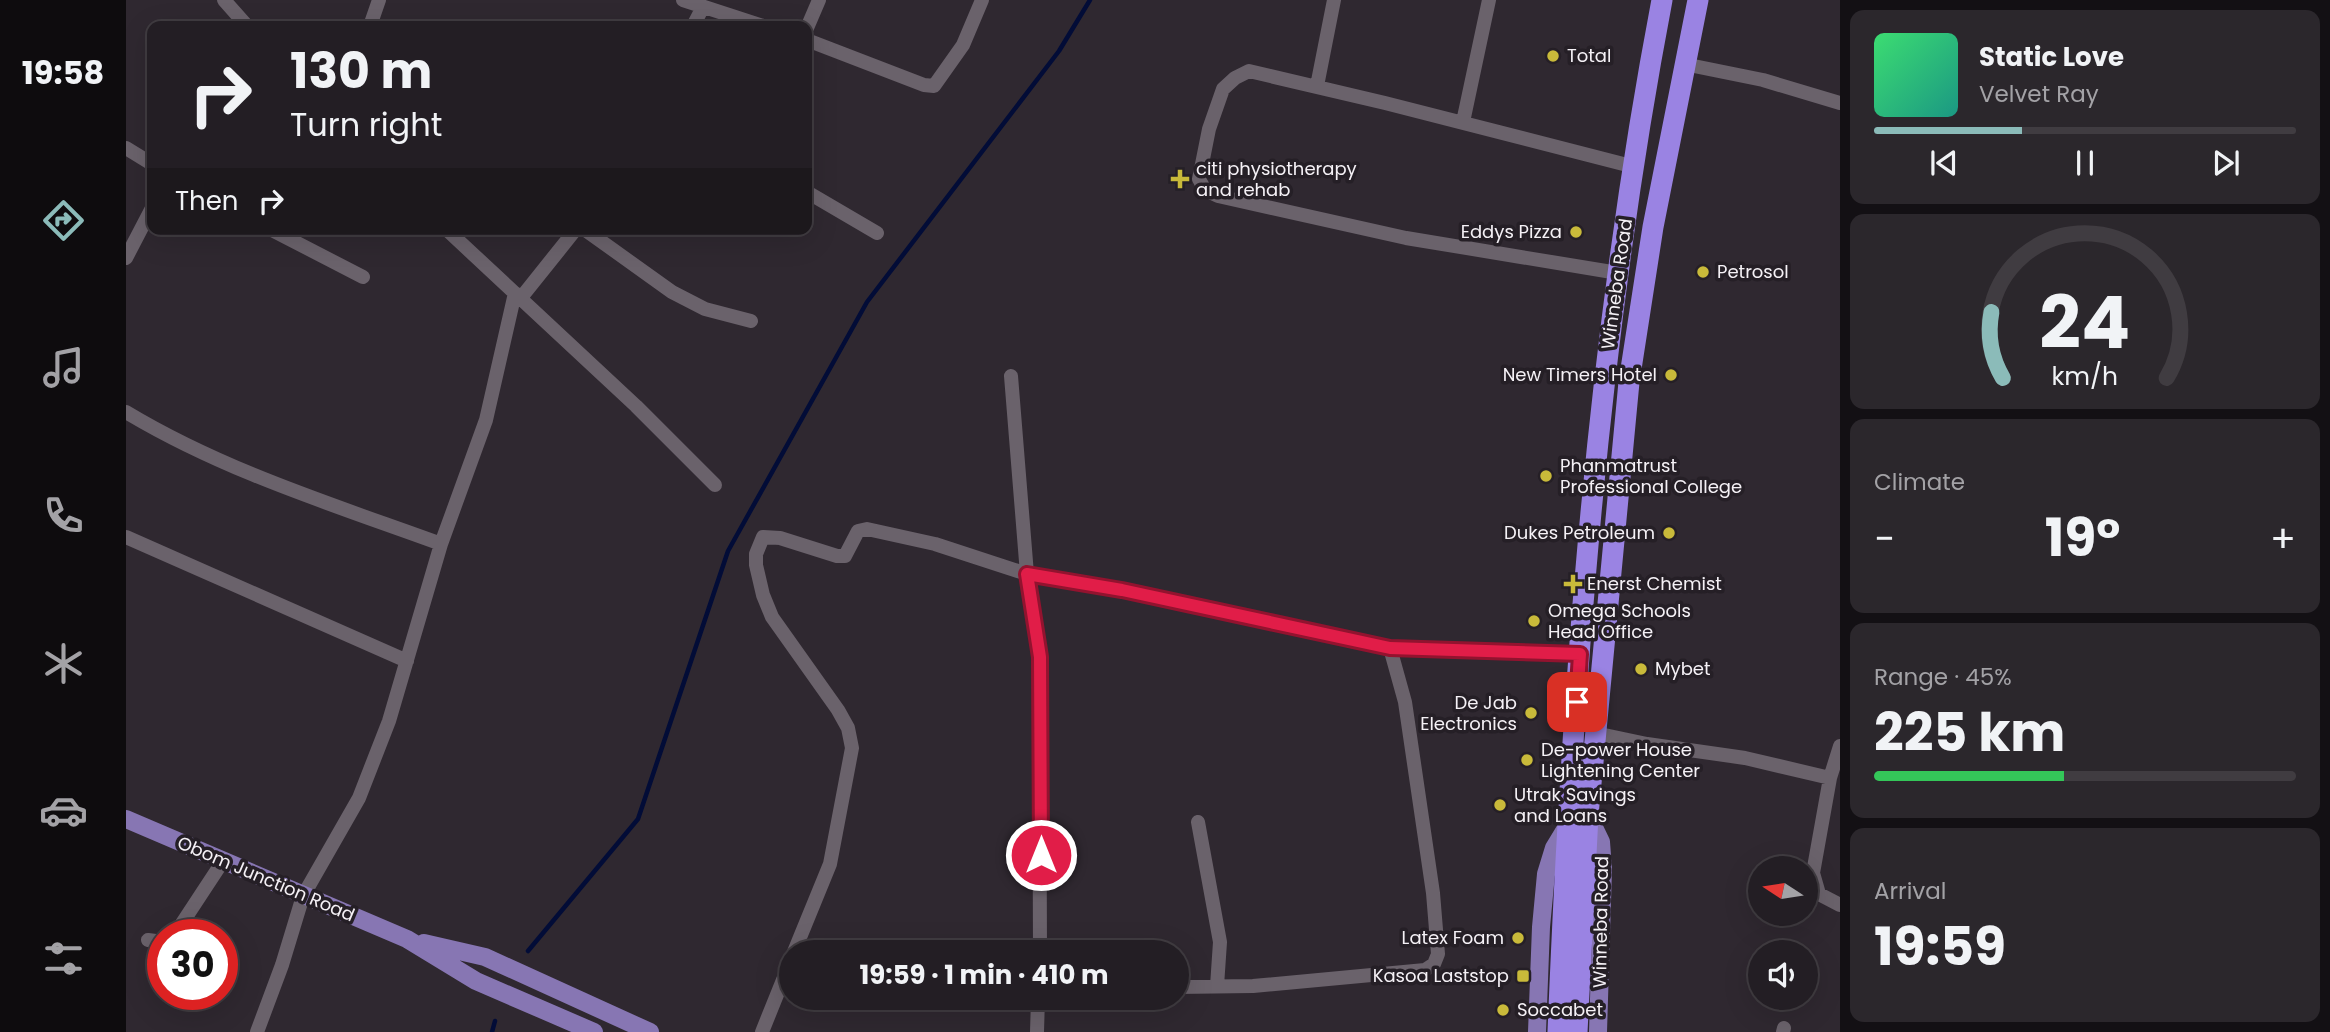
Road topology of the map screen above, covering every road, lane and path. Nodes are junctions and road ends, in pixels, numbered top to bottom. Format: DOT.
graph roads {
  1 [pos="224,0"];
  2 [pos="379,0"];
  3 [pos="683,0"];
  4 [pos="819,0"];
  5 [pos="982,0"];
  6 [pos="1334,0"];
  7 [pos="1489,0"];
  8 [pos="1662,0"];
  9 [pos="1698,0"];
  10 [pos="702,7"];
  11 [pos="243,21"];
  12 [pos="372,21"];
  13 [pos="695,21"];
  14 [pos="747,21"];
  15 [pos="810,21"];
  16 [pos="812,42"];
  17 [pos="1684,64"];
  18 [pos="1317,86"];
  19 [pos="1840,103"];
  20 [pos="1463,122"];
  21 [pos="126,148"];
  22 [pos="147,161"];
  23 [pos="1635,167"];
  24 [pos="812,195"];
  25 [pos="147,218"];
  26 [pos="877,233"];
  27 [pos="282,235"];
  28 [pos="452,235"];
  29 [pos="571,235"];
  30 [pos="592,235"];
  31 [pos="126,258"];
  32 [pos="1618,273"];
  33 [pos="363,277"];
  34 [pos="517,296"];
  35 [pos="751,321"];
  36 [pos="1011,376"];
  37 [pos="126,412"];
  38 [pos="715,485"];
  39 [pos="126,537"];
  40 [pos="441,544"];
  41 [pos="1027,574"];
  42 [pos="1390,648"];
  43 [pos="1580,654"];
  44 [pos="407,661"];
  45 [pos="1595,733"];
  46 [pos="1840,746"];
  47 [pos="1830,778"];
  48 [pos="1579,818"];
  49 [pos="126,819"];
  50 [pos="1198,822"];
  51 [pos="223,861"];
  52 [pos="303,896"];
  53 [pos="1840,905"];
  54 [pos="185,919"];
  55 [pos="1572,925"];
  56 [pos="407,939"];
  57 [pos="799,940"];
  58 [pos="1040,940"];
  59 [pos="1217,986"];
  60 [pos="1189,987"];
  61 [pos="779,990"];
  62 [pos="1038,1010"];
  63 [pos="257,1032"];
  64 [pos="594,1032"];
  65 [pos="650,1032"];
  66 [pos="762,1032"];
  67 [pos="1037,1032"];
  68 [pos="1537,1032"];
  69 [pos="1558,1032"];
  70 [pos="1577,1032"];
  71 [pos="1598,1032"];
  1 -- 11 [label="street"];
  2 -- 12 [label="street"];
  3 -- 10 [label="street"];
  4 -- 15 [label="street"];
  5 -- 16 [label="street"];
  6 -- 18 [label="street"];
  7 -- 20 [label="street"];
  8 -- 23 [label="highway, Winneba Road"];
  9 -- 17 [label="highway, Winneba Road"];
  10 -- 13 [label="street"];
  10 -- 14 [label="street"];
  17 -- 19 [label="street"];
  17 -- 45 [label="highway, Winneba Road"];
  18 -- 20 [label="street"];
  18 -- 32 [label="street"];
  20 -- 23 [label="street"];
  21 -- 22 [label="street"];
  23 -- 32 [label="highway, Winneba Road"];
  24 -- 26 [label="street"];
  25 -- 31 [label="street"];
  27 -- 33 [label="street"];
  28 -- 34 [label="street"];
  29 -- 34 [label="street"];
  30 -- 35 [label="street"];
  32 -- 43 [label="highway, Winneba Road"];
  34 -- 38 [label="street"];
  34 -- 40 [label="street"];
  36 -- 41 [label="street"];
  37 -- 40 [label="street"];
  39 -- 44 [label="street"];
  40 -- 44 [label="street"];
  41 -- 42 [label="street"];
  41 -- 57 [label="street"];
  41 -- 58 [label="street"];
  42 -- 43 [label="street"];
  42 -- 59 [label="street"];
  43 -- 48 [label="highway, Winneba Road"];
  44 -- 52 [label="street"];
  45 -- 47 [label="street"];
  45 -- 48 [label="highway, Winneba Road"];
  46 -- 47 [label="street"];
  47 -- 53 [label="street"];
  48 -- 55 [label="highway, Winneba Road"];
  48 -- 68 [label="main road, Winneba Road"];
  48 -- 71 [label="main road, Winneba Road"];
  49 -- 51 [label="main road, Obom Junction Road"];
  50 -- 59 [label="street"];
  51 -- 52 [label="main road, Obom Junction Road"];
  51 -- 54 [label="street"];
  52 -- 56 [label="main road, Obom Junction Road"];
  52 -- 63 [label="street"];
  55 -- 69 [label="highway, Winneba Road"];
  55 -- 70 [label="highway, Winneba Road"];
  56 -- 64 [label="main road, Obom Junction Road"];
  56 -- 65 [label="main road, Obom Junction Road"];
  59 -- 60 [label="street"];
  61 -- 66 [label="street"];
  62 -- 67 [label="street"];
}
